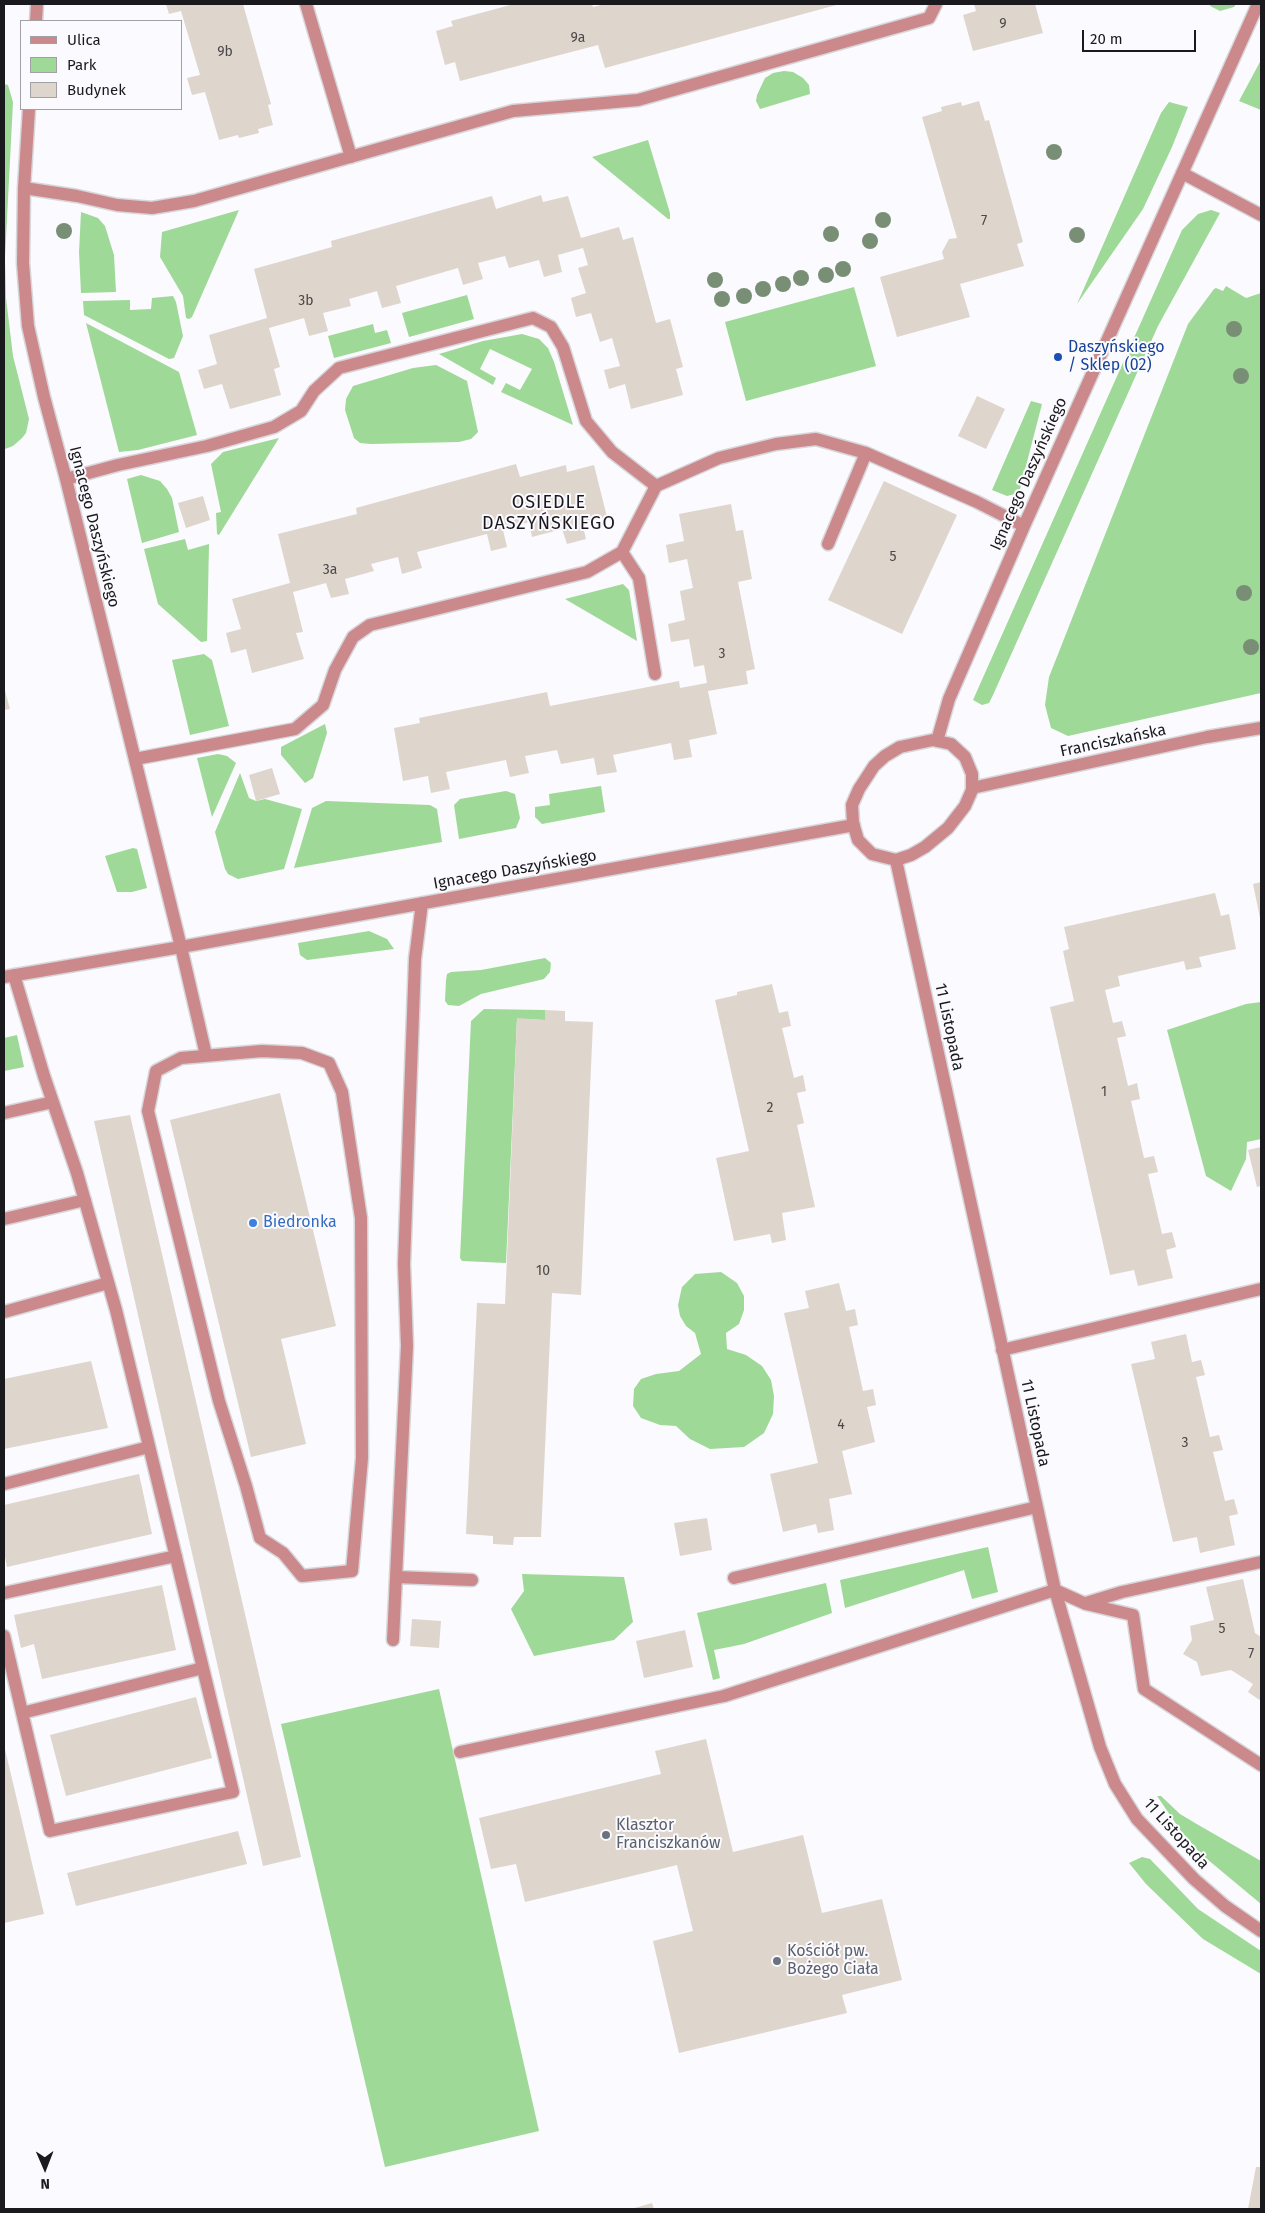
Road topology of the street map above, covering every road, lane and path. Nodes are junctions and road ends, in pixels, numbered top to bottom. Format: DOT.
graph roads {
  1 [pos="37,4"];
  2 [pos="306,4"];
  3 [pos="936,4"];
  4 [pos="1258,4"];
  5 [pos="36,20"];
  6 [pos="30,110"];
  7 [pos="351,157"];
  8 [pos="1182,173"];
  9 [pos="24,188"];
  10 [pos="1261,215"];
  11 [pos="866,453"];
  12 [pos="66,479"];
  13 [pos="656,486"];
  14 [pos="1024,526"];
  15 [pos="828,544"];
  16 [pos="622,552"];
  17 [pos="655,674"];
  18 [pos="1261,728"];
  19 [pos="937,741"];
  20 [pos="135,759"];
  21 [pos="972,788"];
  22 [pos="854,825"];
  23 [pos="896,860"];
  24 [pos="422,903"];
  25 [pos="181,947"];
  26 [pos="9,976"];
  27 [pos="206,1056"];
  28 [pos="53,1102"];
  29 [pos="4,1113"];
  30 [pos="85,1200"];
  31 [pos="4,1219"];
  32 [pos="108,1283"];
  33 [pos="1261,1289"];
  34 [pos="4,1312"];
  35 [pos="1002,1350"];
  36 [pos="149,1447"];
  37 [pos="4,1484"];
  38 [pos="1036,1507"];
  39 [pos="176,1556"];
  40 [pos="1261,1562"];
  41 [pos="396,1577"];
  42 [pos="734,1578"];
  43 [pos="472,1580"];
  44 [pos="1055,1590"];
  45 [pos="4,1593"];
  46 [pos="1086,1604"];
  47 [pos="4,1636"];
  48 [pos="393,1640"];
  49 [pos="203,1668"];
  50 [pos="22,1712"];
  51 [pos="460,1752"];
  52 [pos="1261,1765"];
  53 [pos="1261,1931"];
  1 -- 5 [label="street"];
  2 -- 7 [label="street"];
  3 -- 7 [label="street"];
  4 -- 8 [label="street, Ignacego Daszyńskiego"];
  6 -- 9 [label="street, Ignacego Daszyńskiego"];
  7 -- 9 [label="street"];
  8 -- 10 [label="street"];
  8 -- 14 [label="street, Ignacego Daszyńskiego"];
  9 -- 12 [label="street, Ignacego Daszyńskiego"];
  11 -- 13 [label="street"];
  11 -- 14 [label="street"];
  11 -- 15 [label="street"];
  12 -- 13 [label="street"];
  12 -- 20 [label="street, Ignacego Daszyńskiego"];
  13 -- 16 [label="street"];
  14 -- 19 [label="street, Ignacego Daszyńskiego"];
  16 -- 17 [label="street"];
  16 -- 20 [label="street"];
  18 -- 21 [label="street, Franciszkańska"];
  19 -- 21 [label="street"];
  19 -- 22 [label="street"];
  20 -- 25 [label="street, Ignacego Daszyńskiego"];
  21 -- 23 [label="street"];
  22 -- 23 [label="street"];
  22 -- 24 [label="street, Ignacego Daszyńskiego"];
  23 -- 35 [label="street, 11 Listopada"];
  24 -- 25 [label="street, Ignacego Daszyńskiego"];
  24 -- 41 [label="street"];
  25 -- 26 [label="street, Ignacego Daszyńskiego"];
  25 -- 27 [label="street"];
  26 -- 28 [label="street"];
  27 -- 27 [label="street"];
  28 -- 29 [label="street"];
  28 -- 30 [label="street"];
  30 -- 31 [label="street"];
  30 -- 32 [label="street"];
  32 -- 34 [label="street"];
  32 -- 36 [label="street"];
  33 -- 35 [label="street"];
  35 -- 38 [label="street, 11 Listopada"];
  36 -- 37 [label="street"];
  36 -- 39 [label="street"];
  38 -- 42 [label="street"];
  38 -- 44 [label="street, 11 Listopada"];
  39 -- 45 [label="street"];
  39 -- 49 [label="street"];
  40 -- 46 [label="street"];
  41 -- 43 [label="street"];
  41 -- 48 [label="street"];
  44 -- 46 [label="street"];
  44 -- 51 [label="street"];
  44 -- 53 [label="street, 11 Listopada"];
  46 -- 52 [label="street"];
  47 -- 50 [label="street"];
  49 -- 50 [label="street"];
  49 -- 50 [label="street"];
}
